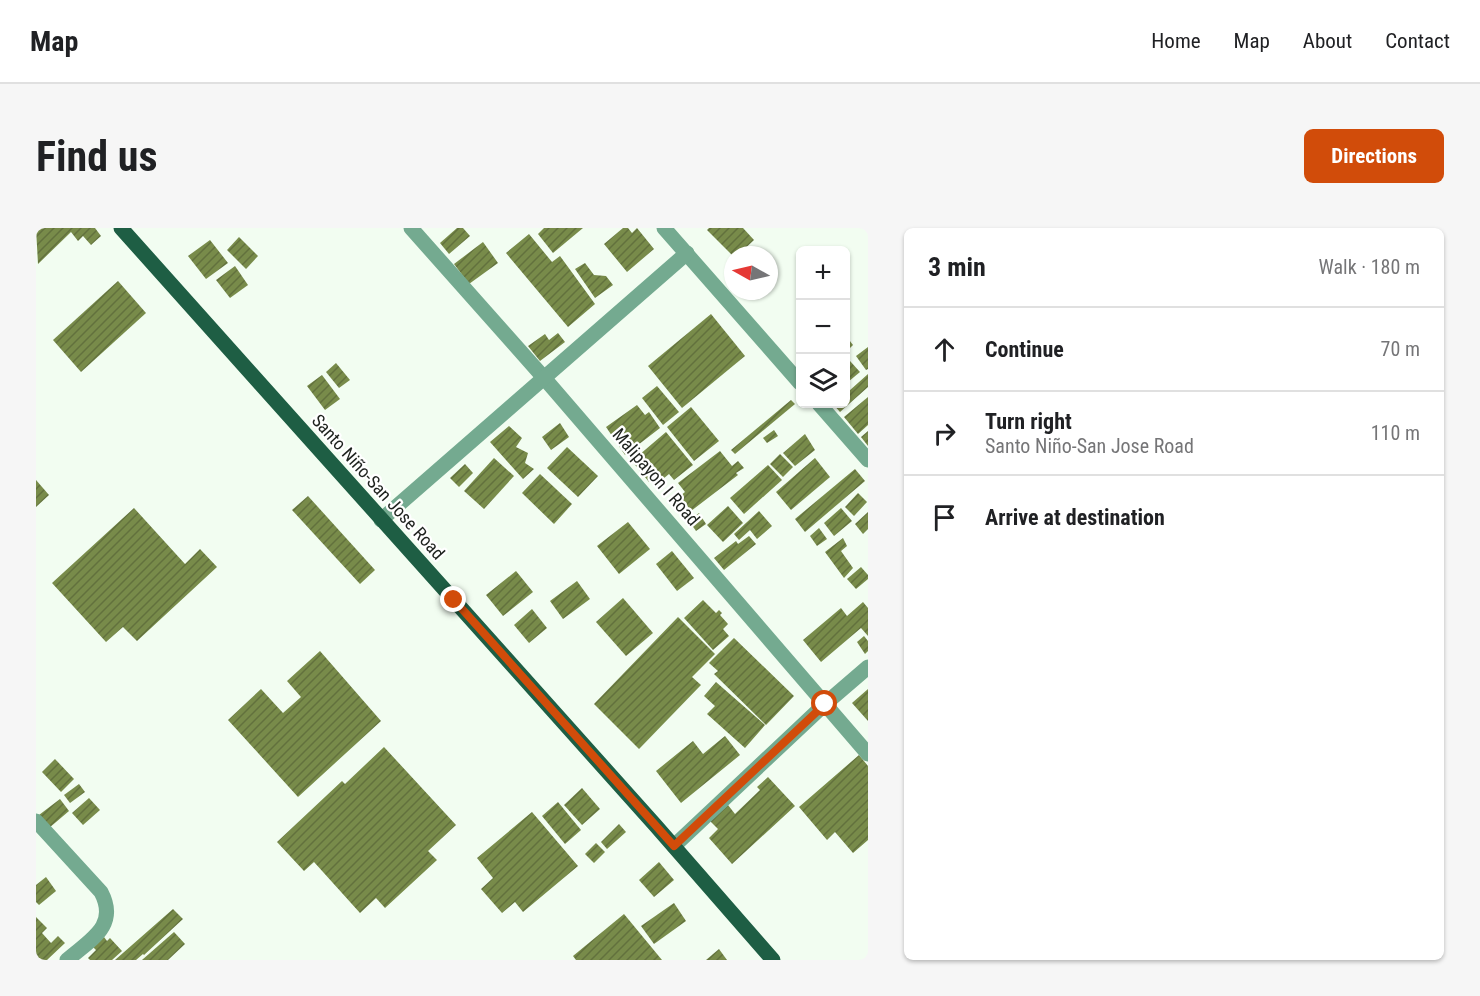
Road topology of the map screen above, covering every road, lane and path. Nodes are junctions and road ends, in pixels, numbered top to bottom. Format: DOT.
graph roads {
  1 [pos="121,228"];
  2 [pos="411,228"];
  3 [pos="664,228"];
  4 [pos="687,253"];
  5 [pos="796,377"];
  6 [pos="545,379"];
  7 [pos="822,408"];
  8 [pos="868,460"];
  9 [pos="381,520"];
  10 [pos="868,667"];
  11 [pos="825,704"];
  12 [pos="868,754"];
  13 [pos="36,821"];
  14 [pos="674,846"];
  15 [pos="67,960"];
  16 [pos="773,960"];
  1 -- 9 [label="main road, Santo Niño-San Jose Road"];
  2 -- 6 [label="street, Malipayon I Road"];
  3 -- 4 [label="street"];
  4 -- 5 [label="street"];
  4 -- 6 [label="street"];
  6 -- 9 [label="street"];
  6 -- 11 [label="street, Malipayon I Road"];
  7 -- 8 [label="street"];
  9 -- 14 [label="main road, Santo Niño-San Jose Road"];
  10 -- 11 [label="street"];
  11 -- 12 [label="street, Malipayon I Road"];
  11 -- 14 [label="street"];
  13 -- 15 [label="street"];
  14 -- 16 [label="main road, Santo Niño-San Jose Road"];
}
